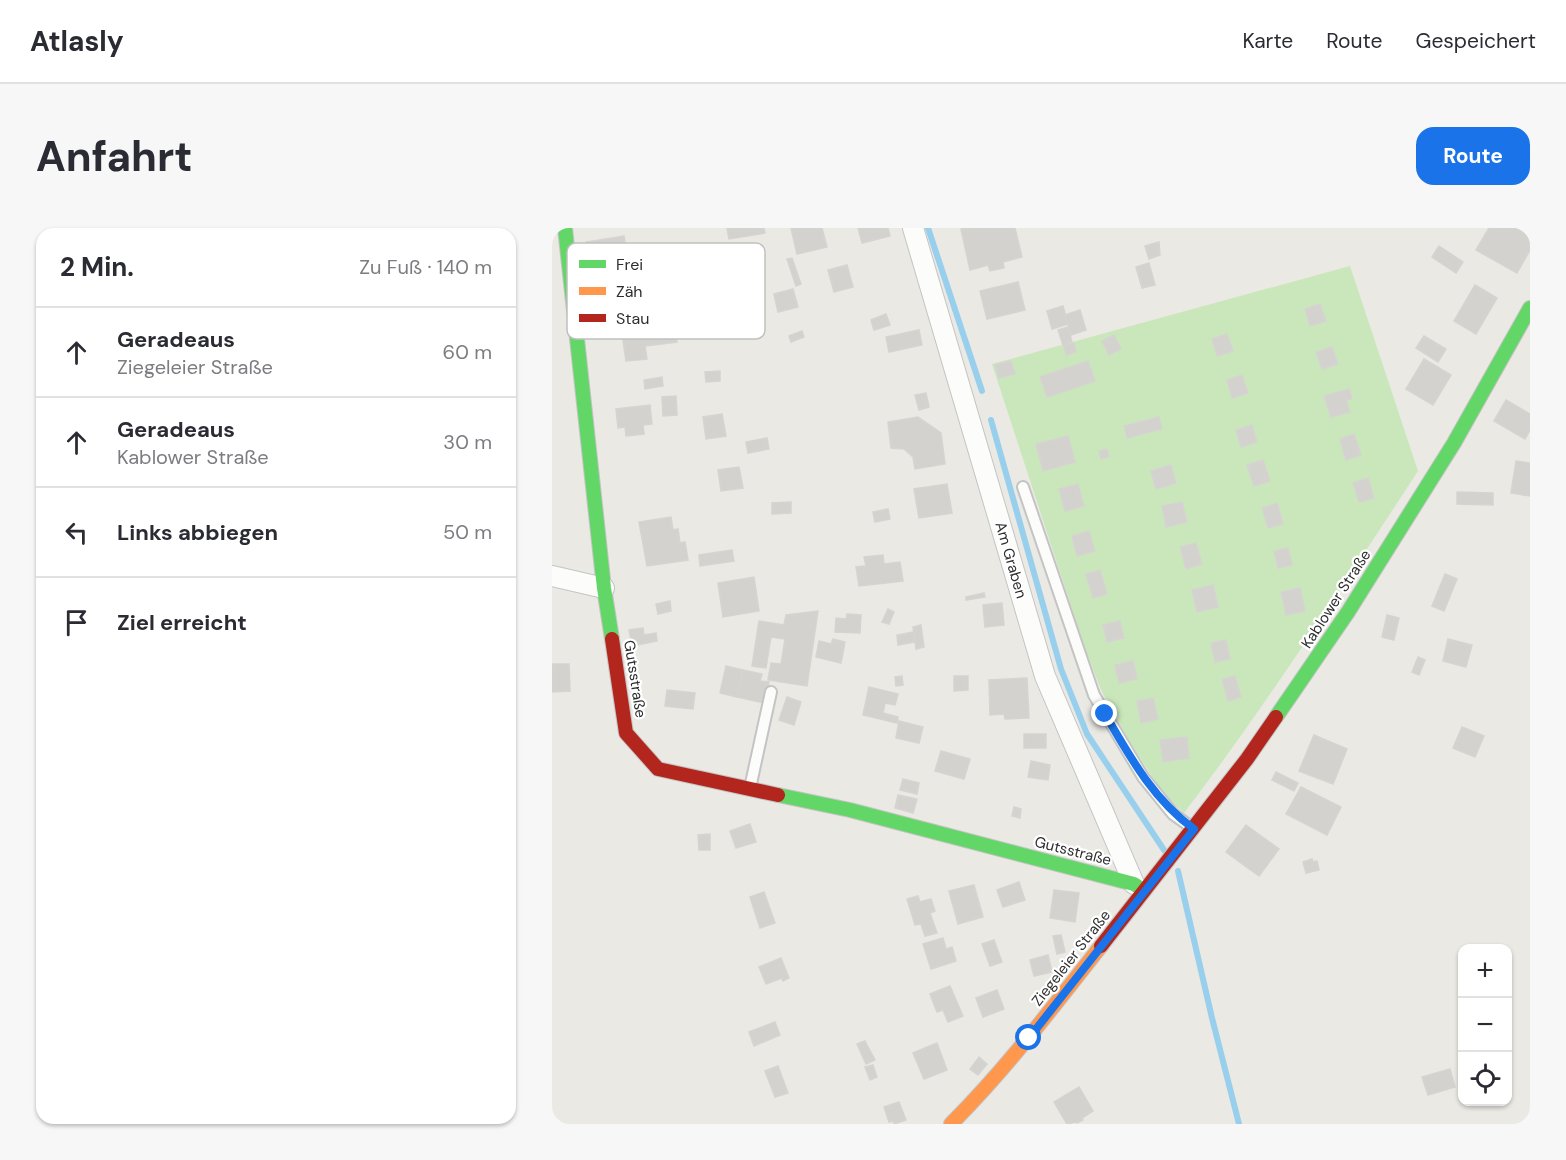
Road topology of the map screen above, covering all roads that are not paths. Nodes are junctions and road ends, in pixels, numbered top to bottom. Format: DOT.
graph roads {
  1 [pos="565,228"];
  2 [pos="913,228"];
  3 [pos="567,246"];
  4 [pos="1530,308"];
  5 [pos="577,339"];
  6 [pos="1023,487"];
  7 [pos="552,576"];
  8 [pos="604,588"];
  9 [pos="771,693"];
  10 [pos="750,789"];
  11 [pos="1194,829"];
  12 [pos="1139,888"];
  13 [pos="951,1124"];
  1 -- 3 [label="street, Gutsstraße"];
  2 -- 12 [label="street, Am Graben"];
  4 -- 11 [label="street, Kablower Straße"];
  5 -- 8 [label="street, Gutsstraße"];
  6 -- 11 [label="lane"];
  7 -- 8 [label="street"];
  8 -- 10 [label="street, Gutsstraße"];
  9 -- 10 [label="lane"];
  10 -- 12 [label="street, Gutsstraße"];
  11 -- 12 [label="street, Kablower Straße"];
  12 -- 13 [label="street, Ziegeleier Straße"];
}
